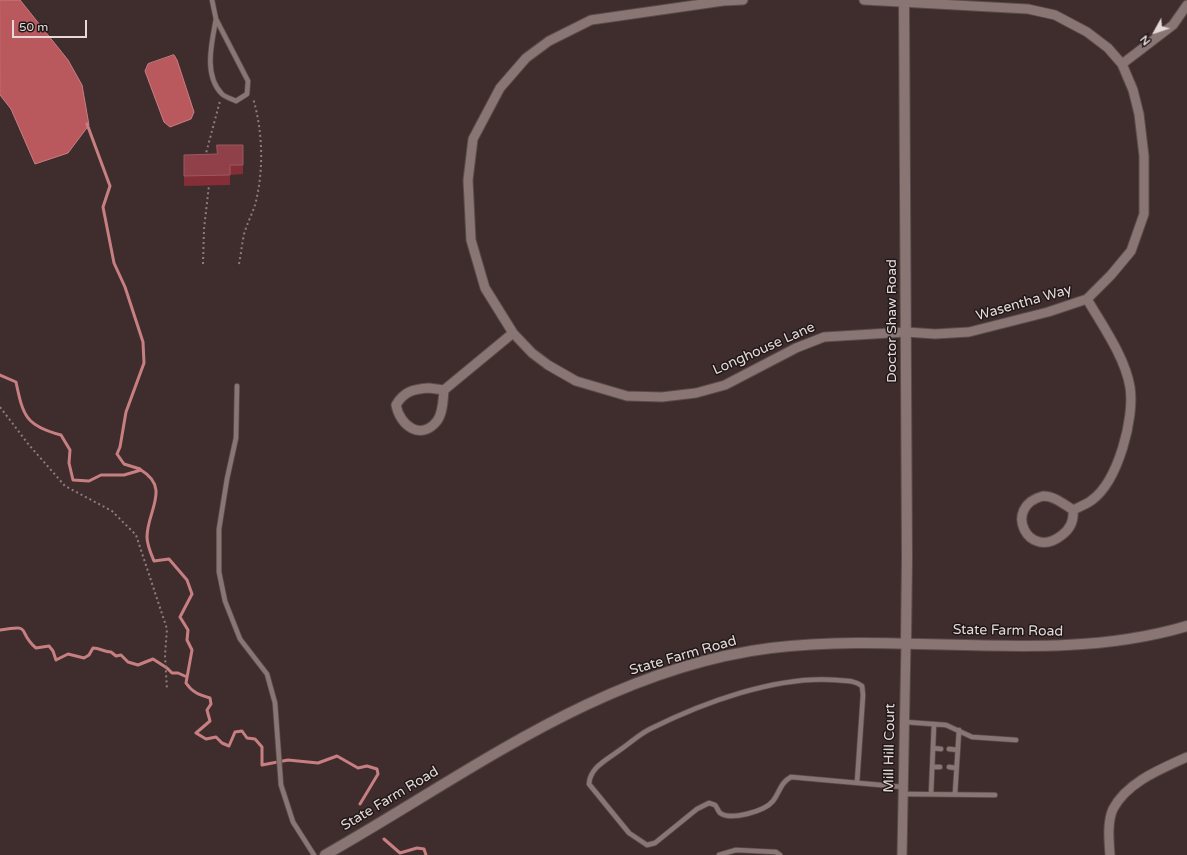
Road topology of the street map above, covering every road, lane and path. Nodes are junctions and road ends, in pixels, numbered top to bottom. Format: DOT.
graph roads {
  1 [pos="212,0"];
  2 [pos="722,0"];
  3 [pos="743,0"];
  4 [pos="864,0"];
  5 [pos="904,2"];
  6 [pos="1187,5"];
  7 [pos="216,19"];
  8 [pos="1122,64"];
  9 [pos="248,82"];
  10 [pos="222,94"];
  11 [pos="205,164"];
  12 [pos="209,185"];
  13 [pos="203,264"];
  14 [pos="239,264"];
  15 [pos="1087,299"];
  16 [pos="906,332"];
  17 [pos="513,333"];
  18 [pos="237,386"];
  19 [pos="444,390"];
  20 [pos="0,407"];
  21 [pos="1073,510"];
  22 [pos="1187,626"];
  23 [pos="906,642"];
  24 [pos="166,690"];
  25 [pos="905,722"];
  26 [pos="934,724"];
  27 [pos="959,730"];
  28 [pos="1016,740"];
  29 [pos="933,748"];
  30 [pos="941,749"];
  31 [pos="949,749"];
  32 [pos="958,750"];
  33 [pos="1187,757"];
  34 [pos="932,767"];
  35 [pos="940,767"];
  36 [pos="949,767"];
  37 [pos="956,768"];
  38 [pos="857,783"];
  39 [pos="903,790"];
  40 [pos="931,794"];
  41 [pos="954,794"];
  42 [pos="995,795"];
  43 [pos="735,853"];
  44 [pos="314,855"];
  45 [pos="325,855"];
  46 [pos="720,855"];
  47 [pos="780,855"];
  48 [pos="902,855"];
  49 [pos="1110,855"];
  1 -- 7 [label="lane"];
  2 -- 3 [label="street, Longhouse Lane"];
  2 -- 17 [label="street, Longhouse Lane"];
  4 -- 5 [label="street"];
  5 -- 8 [label="street, Wasentha Way"];
  5 -- 16 [label="main road, Doctor Shaw Road"];
  6 -- 8 [label="street"];
  7 -- 9 [label="lane"];
  7 -- 10 [label="lane"];
  8 -- 15 [label="street, Wasentha Way"];
  9 -- 10 [label="lane"];
  9 -- 14 [label="path"];
  10 -- 11 [label="path"];
  12 -- 13 [label="path"];
  15 -- 16 [label="street, Wasentha Way"];
  15 -- 21 [label="street"];
  16 -- 17 [label="street, Longhouse Lane"];
  16 -- 23 [label="main road, Doctor Shaw Road"];
  17 -- 19 [label="street"];
  18 -- 44 [label="lane"];
  19 -- 19 [label="street"];
  20 -- 24 [label="path"];
  21 -- 21 [label="street"];
  22 -- 23 [label="main road, State Farm Road"];
  23 -- 25 [label="street, Mill Hill Court"];
  23 -- 45 [label="main road, State Farm Road"];
  25 -- 26 [label="lane"];
  25 -- 39 [label="street, Mill Hill Court"];
  26 -- 27 [label="lane"];
  26 -- 29 [label="lane"];
  27 -- 28 [label="lane"];
  27 -- 32 [label="lane"];
  29 -- 30 [label="lane"];
  29 -- 34 [label="lane"];
  31 -- 32 [label="lane"];
  32 -- 37 [label="lane"];
  33 -- 49 [label="street"];
  34 -- 35 [label="lane"];
  34 -- 40 [label="lane"];
  36 -- 37 [label="lane"];
  37 -- 41 [label="lane"];
  38 -- 38 [label="lane"];
  38 -- 39 [label="lane"];
  39 -- 40 [label="lane"];
  39 -- 48 [label="street, Mill Hill Court"];
  40 -- 41 [label="lane"];
  41 -- 42 [label="lane"];
  43 -- 46 [label="lane"];
  43 -- 47 [label="lane"];
}
